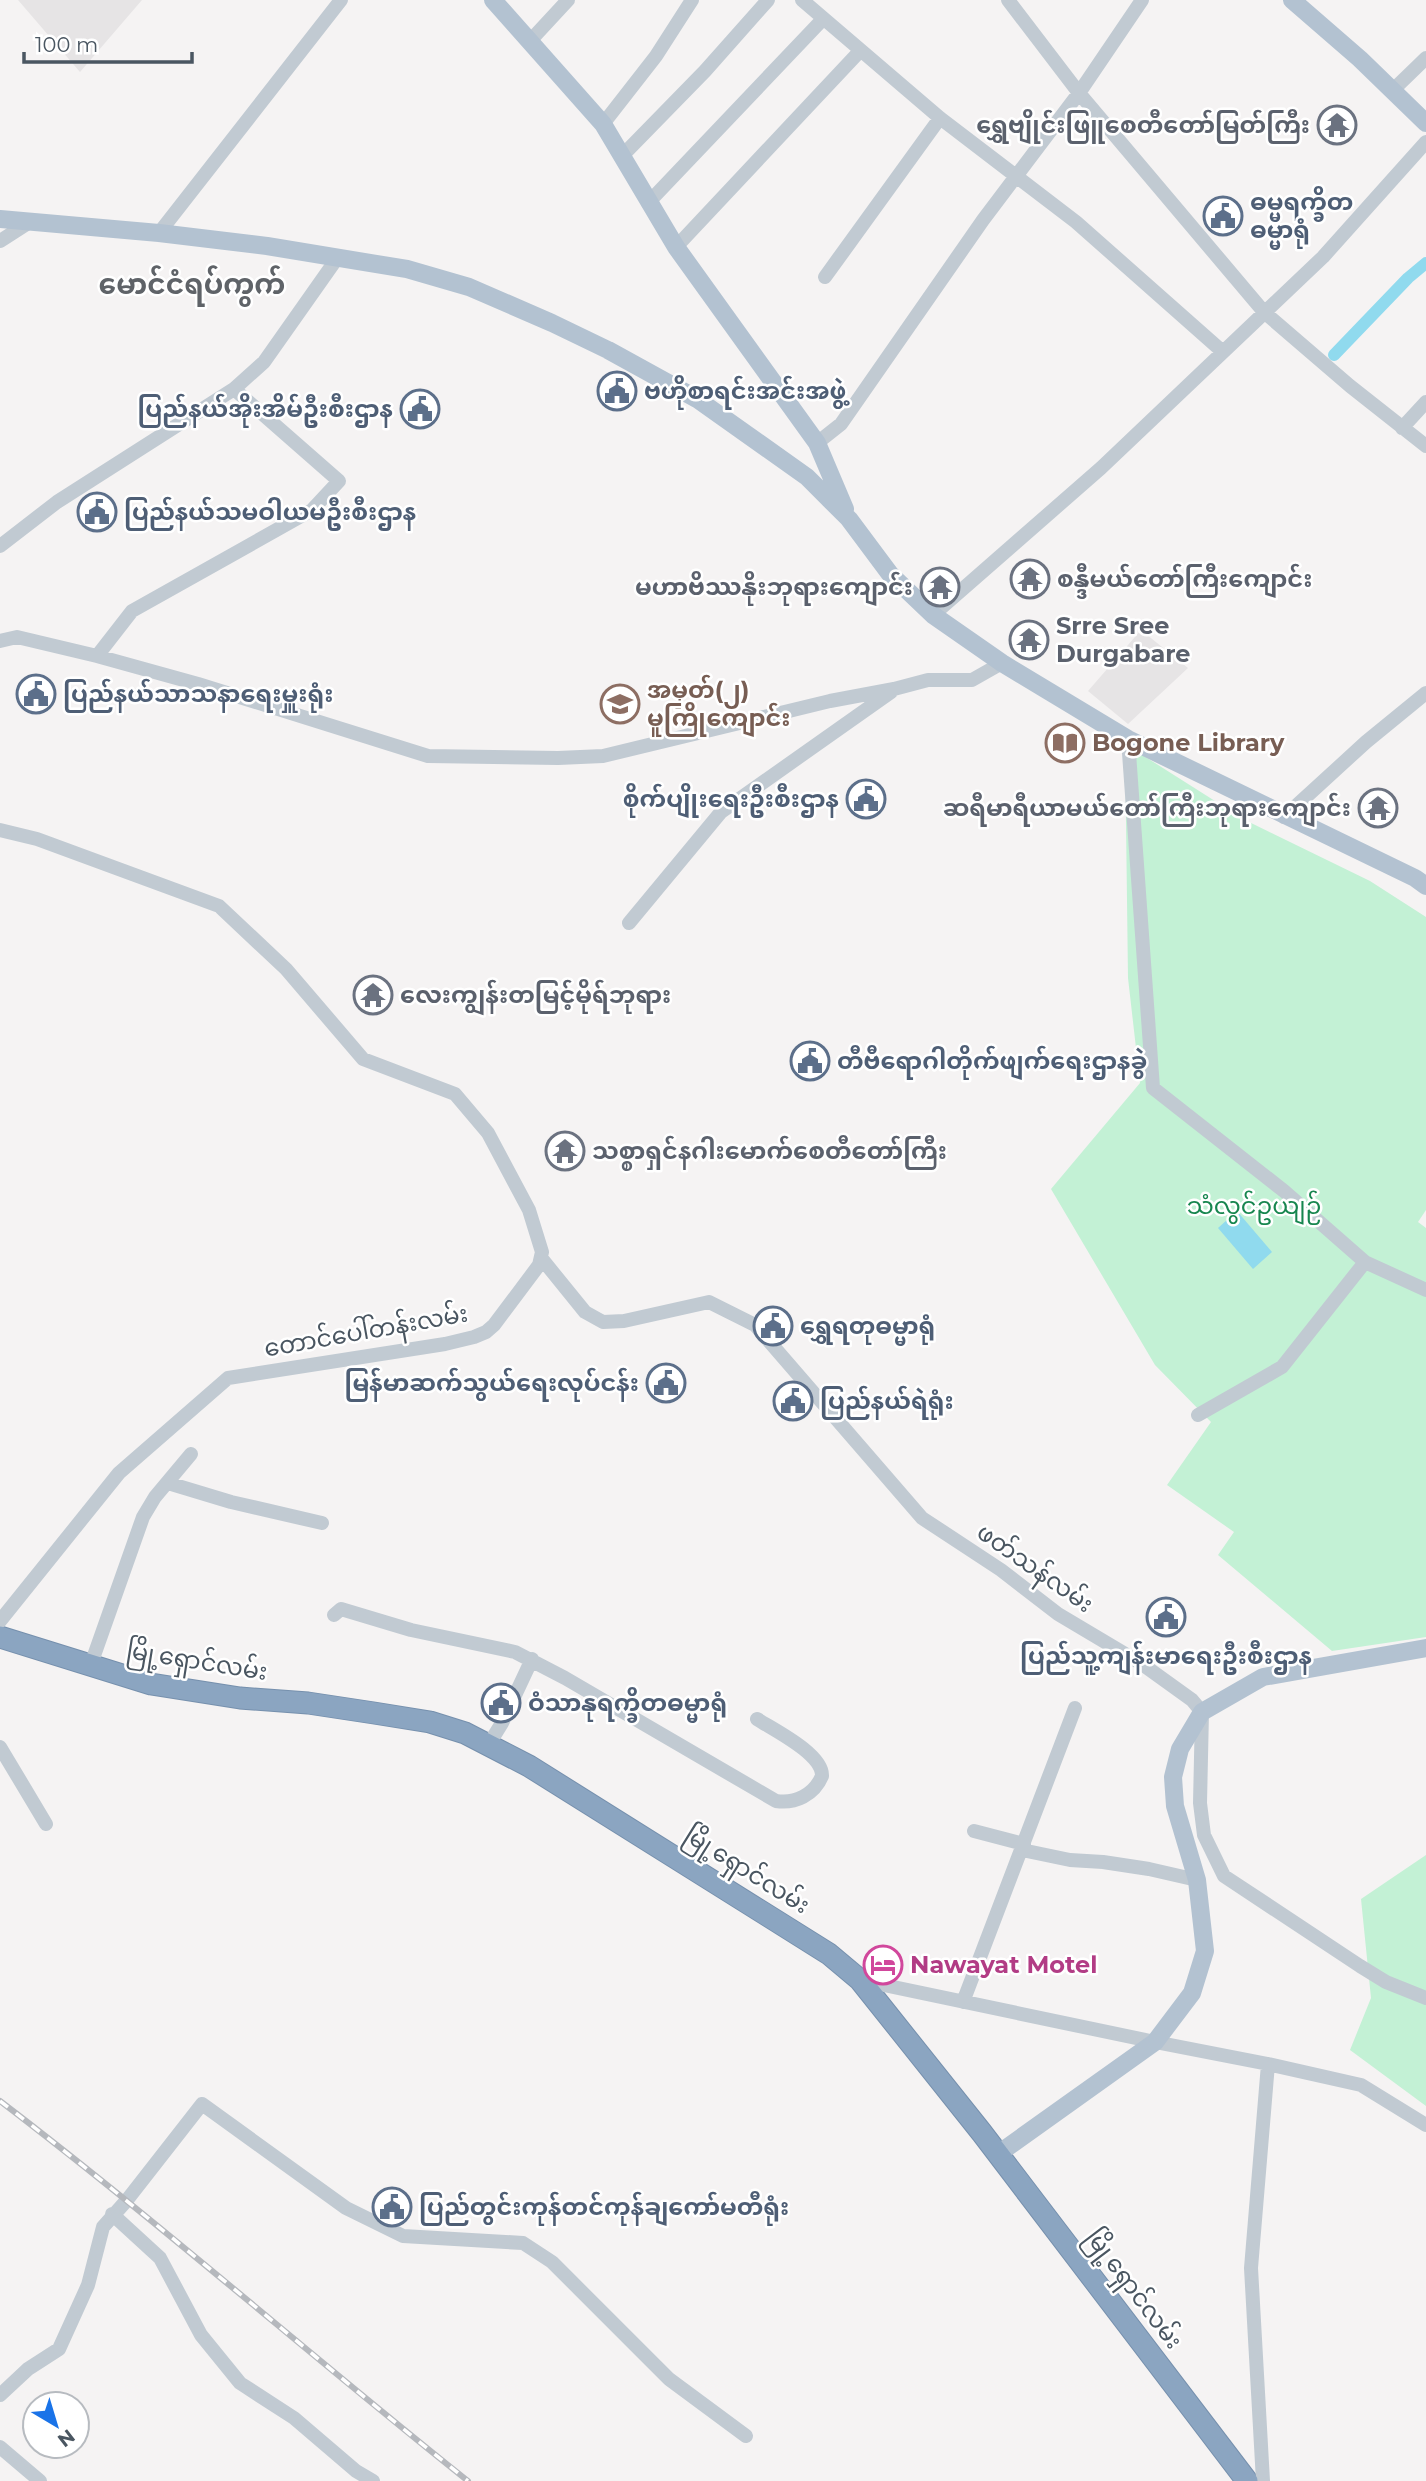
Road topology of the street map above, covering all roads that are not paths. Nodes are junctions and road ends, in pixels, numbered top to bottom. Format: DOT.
graph roads {
  1 [pos="341,0"];
  2 [pos="493,0"];
  3 [pos="568,0"];
  4 [pos="692,0"];
  5 [pos="768,0"];
  6 [pos="802,0"];
  7 [pos="1008,0"];
  8 [pos="1142,0"];
  9 [pos="1295,1"];
  10 [pos="822,19"];
  11 [pos="530,41"];
  12 [pos="860,51"];
  13 [pos="1426,58"];
  14 [pos="1393,90"];
  15 [pos="1079,93"];
  16 [pos="940,118"];
  17 [pos="1426,122"];
  18 [pos="603,124"];
  19 [pos="1426,142"];
  20 [pos="621,157"];
  21 [pos="1017,175"];
  22 [pos="648,203"];
  23 [pos="0,219"];
  24 [pos="28,223"];
  25 [pos="159,233"];
  26 [pos="0,241"];
  27 [pos="676,247"];
  28 [pos="338,257"];
  29 [pos="825,277"];
  30 [pos="1264,312"];
  31 [pos="1223,352"];
  32 [pos="234,389"];
  33 [pos="1426,402"];
  34 [pos="1402,428"];
  35 [pos="817,443"];
  36 [pos="1426,446"];
  37 [pos="849,519"];
  38 [pos="0,546"];
  39 [pos="933,615"];
  40 [pos="0,641"];
  41 [pos="97,656"];
  42 [pos="1002,663"];
  43 [pos="894,689"];
  44 [pos="1426,693"];
  45 [pos="1128,739"];
  46 [pos="1284,817"];
  47 [pos="0,830"];
  48 [pos="1426,886"];
  49 [pos="629,923"];
  50 [pos="541,1259"];
  51 [pos="1365,1262"];
  52 [pos="1426,1290"];
  53 [pos="1198,1415"];
  54 [pos="191,1454"];
  55 [pos="168,1483"];
  56 [pos="322,1523"];
  57 [pos="334,1615"];
  58 [pos="0,1622"];
  59 [pos="0,1637"];
  60 [pos="1426,1648"];
  61 [pos="532,1659"];
  62 [pos="90,1667"];
  63 [pos="1075,1708"];
  64 [pos="1202,1712"];
  65 [pos="757,1720"];
  66 [pos="489,1744"];
  67 [pos="0,1747"];
  68 [pos="46,1824"];
  69 [pos="974,1831"];
  70 [pos="1023,1847"];
  71 [pos="1197,1880"];
  72 [pos="860,1980"];
  73 [pos="1426,1998"];
  74 [pos="963,2002"];
  75 [pos="1155,2042"];
  76 [pos="1268,2064"];
  77 [pos="1426,2125"];
  78 [pos="998,2154"];
  79 [pos="112,2214"];
  80 [pos="0,2395"];
  81 [pos="746,2436"];
  82 [pos="0,2447"];
  83 [pos="40,2481"];
  84 [pos="373,2481"];
  85 [pos="1247,2481"];
  86 [pos="1263,2481"];
  1 -- 25 [label="street"];
  2 -- 11 [label="main road"];
  3 -- 11 [label="street"];
  4 -- 18 [label="street"];
  5 -- 20 [label="street"];
  6 -- 10 [label="street"];
  7 -- 15 [label="street"];
  8 -- 15 [label="street"];
  9 -- 14 [label="main road"];
  10 -- 12 [label="street"];
  10 -- 22 [label="street"];
  11 -- 18 [label="main road"];
  12 -- 16 [label="street"];
  12 -- 27 [label="street"];
  13 -- 14 [label="street"];
  14 -- 17 [label="main road"];
  15 -- 21 [label="street"];
  15 -- 30 [label="street"];
  16 -- 21 [label="street"];
  16 -- 29 [label="street"];
  18 -- 20 [label="main road"];
  19 -- 30 [label="street"];
  20 -- 22 [label="main road"];
  21 -- 31 [label="street"];
  21 -- 35 [label="street"];
  22 -- 27 [label="main road"];
  23 -- 24 [label="main road"];
  24 -- 25 [label="main road"];
  24 -- 26 [label="street"];
  25 -- 28 [label="main road"];
  27 -- 35 [label="main road"];
  28 -- 32 [label="street"];
  28 -- 37 [label="main road"];
  30 -- 31 [label="street"];
  30 -- 34 [label="street"];
  31 -- 39 [label="street"];
  32 -- 38 [label="street"];
  32 -- 41 [label="street"];
  33 -- 34 [label="street"];
  34 -- 36 [label="street"];
  35 -- 37 [label="main road"];
  37 -- 39 [label="main road"];
  39 -- 42 [label="main road"];
  40 -- 41 [label="street"];
  41 -- 43 [label="street"];
  42 -- 43 [label="street"];
  42 -- 45 [label="main road"];
  43 -- 49 [label="street"];
  44 -- 46 [label="street"];
  45 -- 46 [label="main road"];
  45 -- 51 [label="street"];
  46 -- 48 [label="main road"];
  47 -- 50 [label="street"];
  50 -- 58 [label="street, တောင်ပေါ်တန်းလမ်း"];
  50 -- 64 [label="street, ဖတ်သန်လမ်း"];
  51 -- 52 [label="street"];
  51 -- 53 [label="street"];
  54 -- 55 [label="street"];
  55 -- 56 [label="street"];
  55 -- 62 [label="street"];
  57 -- 61 [label="street"];
  59 -- 62 [label="highway, မြို့ရှောင်လမ်း"];
  60 -- 64 [label="main road"];
  61 -- 65 [label="street"];
  61 -- 66 [label="street"];
  62 -- 66 [label="highway, မြို့ရှောင်လမ်း"];
  63 -- 70 [label="street"];
  64 -- 71 [label="main road"];
  64 -- 73 [label="street"];
  66 -- 72 [label="highway, မြို့ရှောင်လမ်း"];
  67 -- 68 [label="street"];
  69 -- 70 [label="street"];
  70 -- 71 [label="street"];
  70 -- 74 [label="street"];
  71 -- 75 [label="main road"];
  72 -- 74 [label="street"];
  72 -- 78 [label="highway, မြို့ရှောင်လမ်း"];
  74 -- 75 [label="street"];
  75 -- 76 [label="street"];
  75 -- 78 [label="main road"];
  76 -- 77 [label="street"];
  76 -- 86 [label="street"];
  78 -- 85 [label="highway, မြို့ရှောင်လမ်း"];
  79 -- 80 [label="street"];
  79 -- 81 [label="street"];
  79 -- 84 [label="street"];
  82 -- 83 [label="street"];
}
